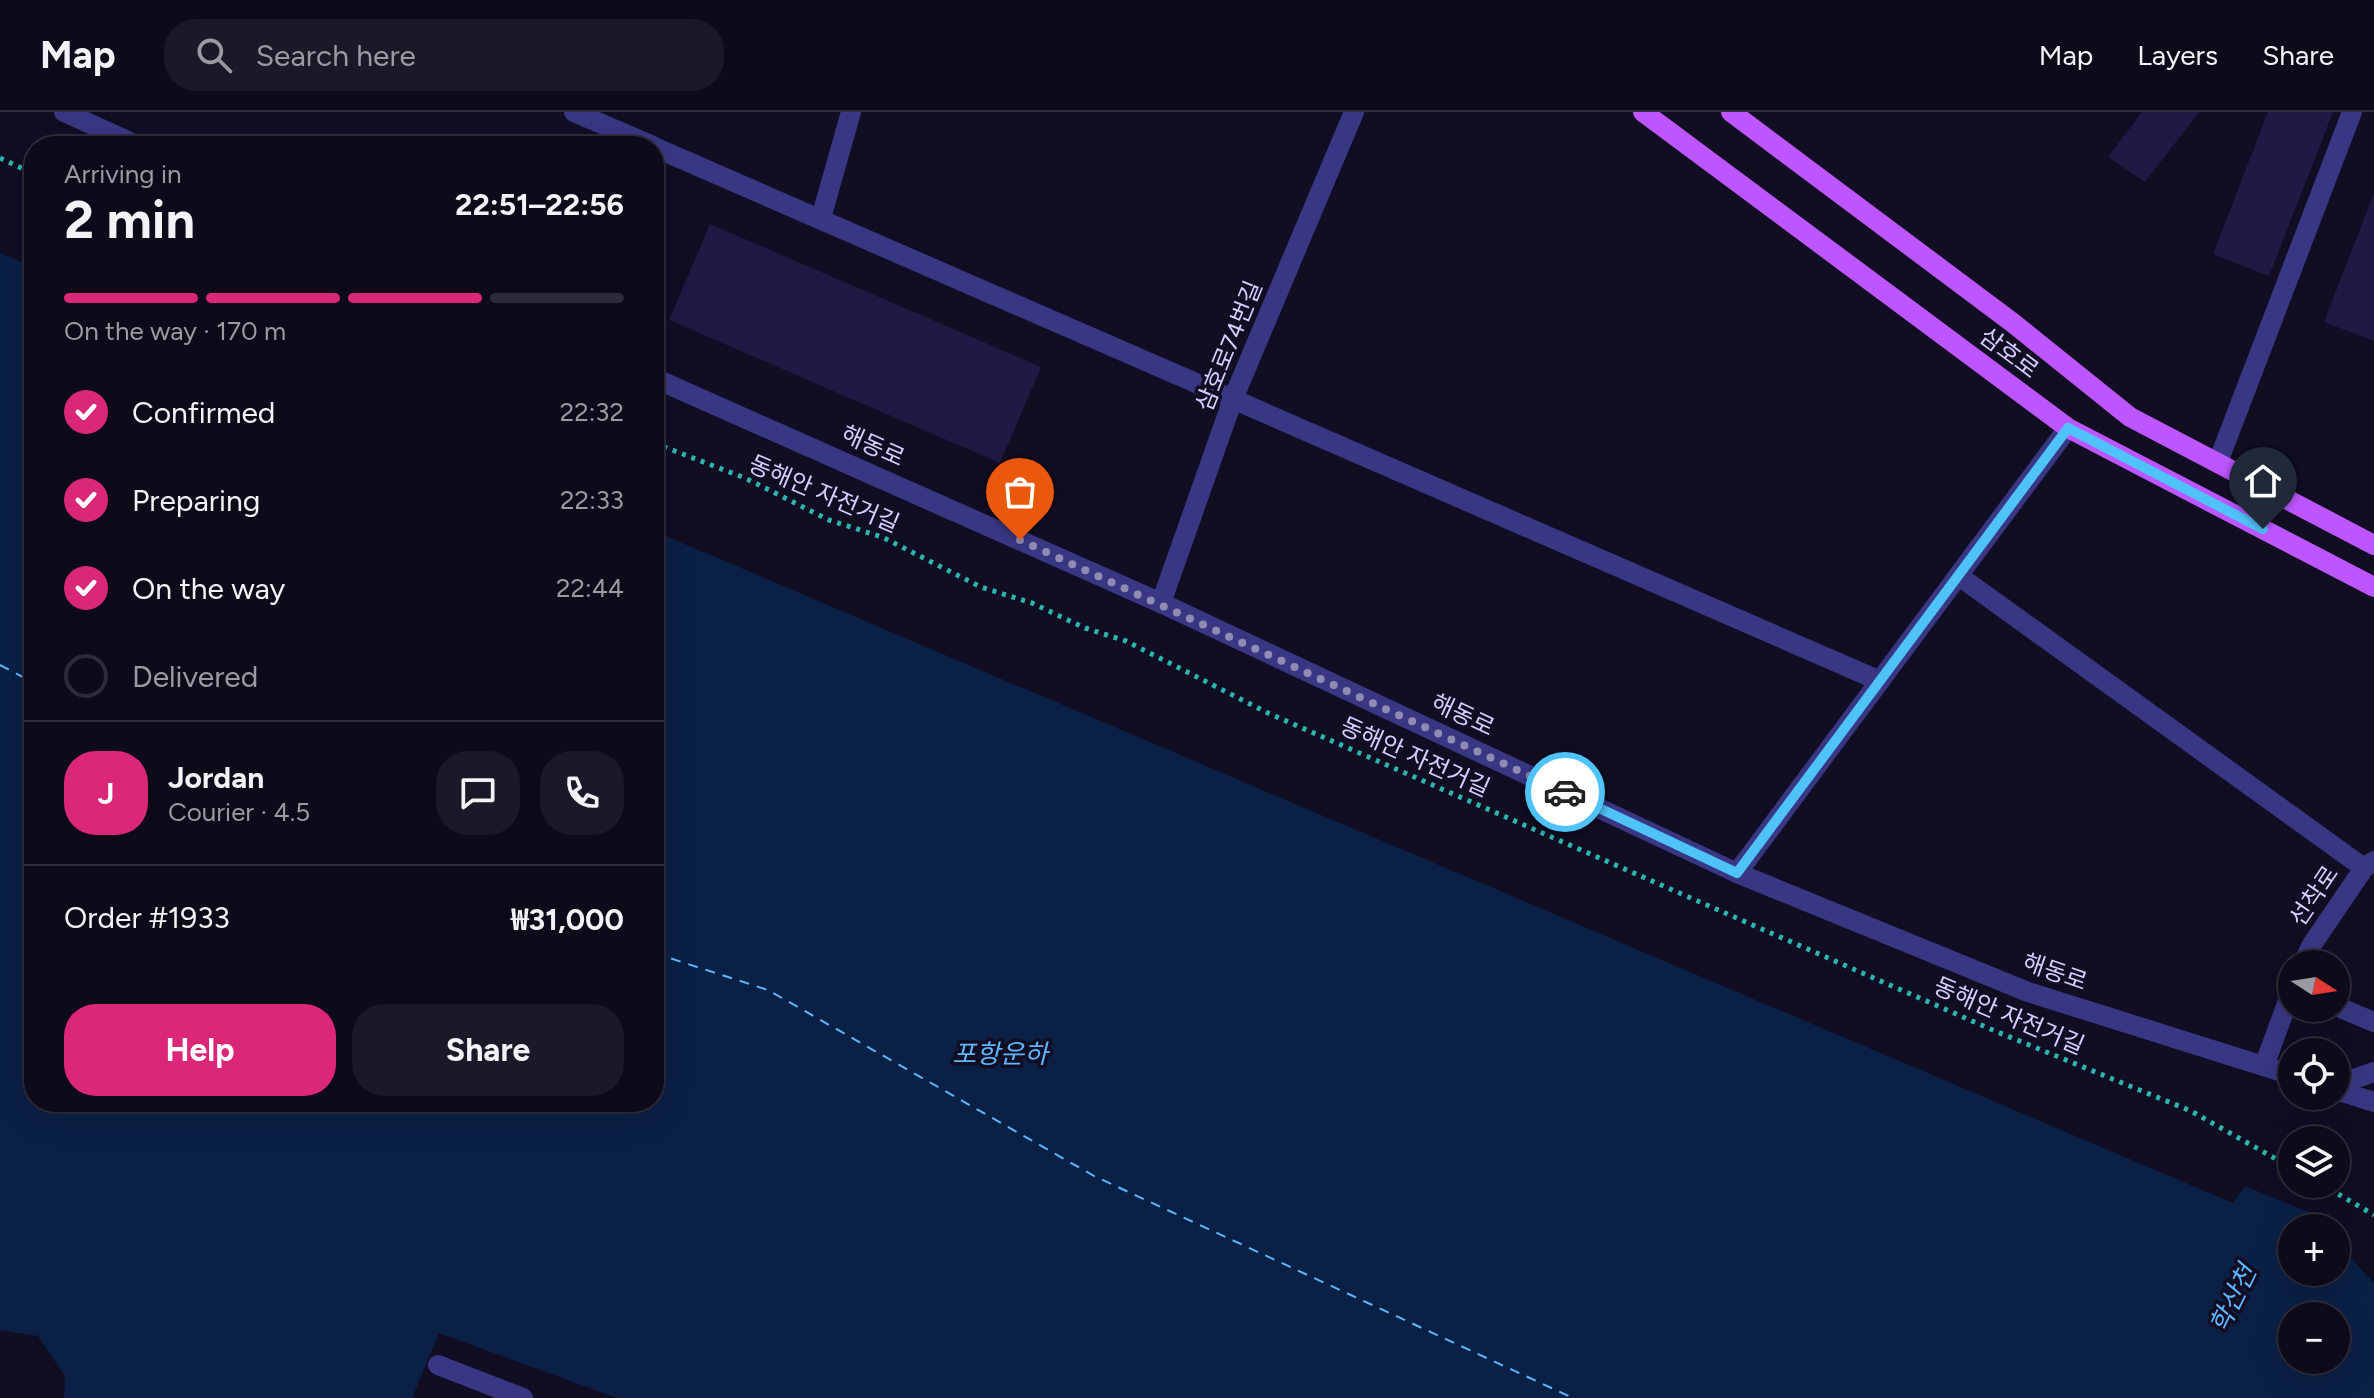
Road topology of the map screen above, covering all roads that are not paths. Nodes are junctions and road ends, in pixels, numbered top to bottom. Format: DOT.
graph roads {
  1 [pos="64,112"];
  2 [pos="574,112"];
  3 [pos="851,112"];
  4 [pos="1354,112"];
  5 [pos="1643,112"];
  6 [pos="1731,112"];
  7 [pos="2352,112"];
  8 [pos="117,136"];
  9 [pos="619,136"];
  10 [pos="664,151"];
  11 [pos="821,218"];
  12 [pos="664,382"];
  13 [pos="1233,399"];
  14 [pos="2068,428"];
  15 [pos="2218,462"];
  16 [pos="2374,545"];
  17 [pos="1959,576"];
  18 [pos="2374,587"];
  19 [pos="1161,603"];
  20 [pos="1880,681"];
  21 [pos="2369,865"];
  22 [pos="1737,873"];
  23 [pos="2315,950"];
  24 [pos="2350,1012"];
  25 [pos="2280,1022"];
  26 [pos="2374,1022"];
  27 [pos="2264,1066"];
  28 [pos="2278,1070"];
  29 [pos="2374,1072"];
  30 [pos="2350,1081"];
  31 [pos="2350,1093"];
  32 [pos="2374,1102"];
  33 [pos="438,1365"];
  34 [pos="523,1398"];
  1 -- 8 [label="street"];
  2 -- 9 [label="street"];
  3 -- 11 [label="street"];
  4 -- 13 [label="street, 삼호로74번길"];
  5 -- 14 [label="main road, 삼호로"];
  6 -- 15 [label="main road, 삼호로"];
  7 -- 15 [label="street"];
  10 -- 11 [label="street"];
  11 -- 13 [label="street"];
  12 -- 19 [label="street, 해동로"];
  13 -- 19 [label="street, 삼호로74번길"];
  13 -- 20 [label="street"];
  14 -- 17 [label="street"];
  14 -- 18 [label="main road, 삼호로"];
  15 -- 16 [label="main road, 삼호로"];
  17 -- 20 [label="street"];
  17 -- 21 [label="street"];
  19 -- 22 [label="street, 해동로"];
  20 -- 22 [label="street"];
  21 -- 23 [label="street, 선착로"];
  22 -- 27 [label="street, 해동로"];
  24 -- 26 [label="street"];
  25 -- 27 [label="street"];
  27 -- 28 [label="street, 해동로"];
  29 -- 30 [label="street"];
  31 -- 32 [label="street"];
  33 -- 34 [label="street"];
}
